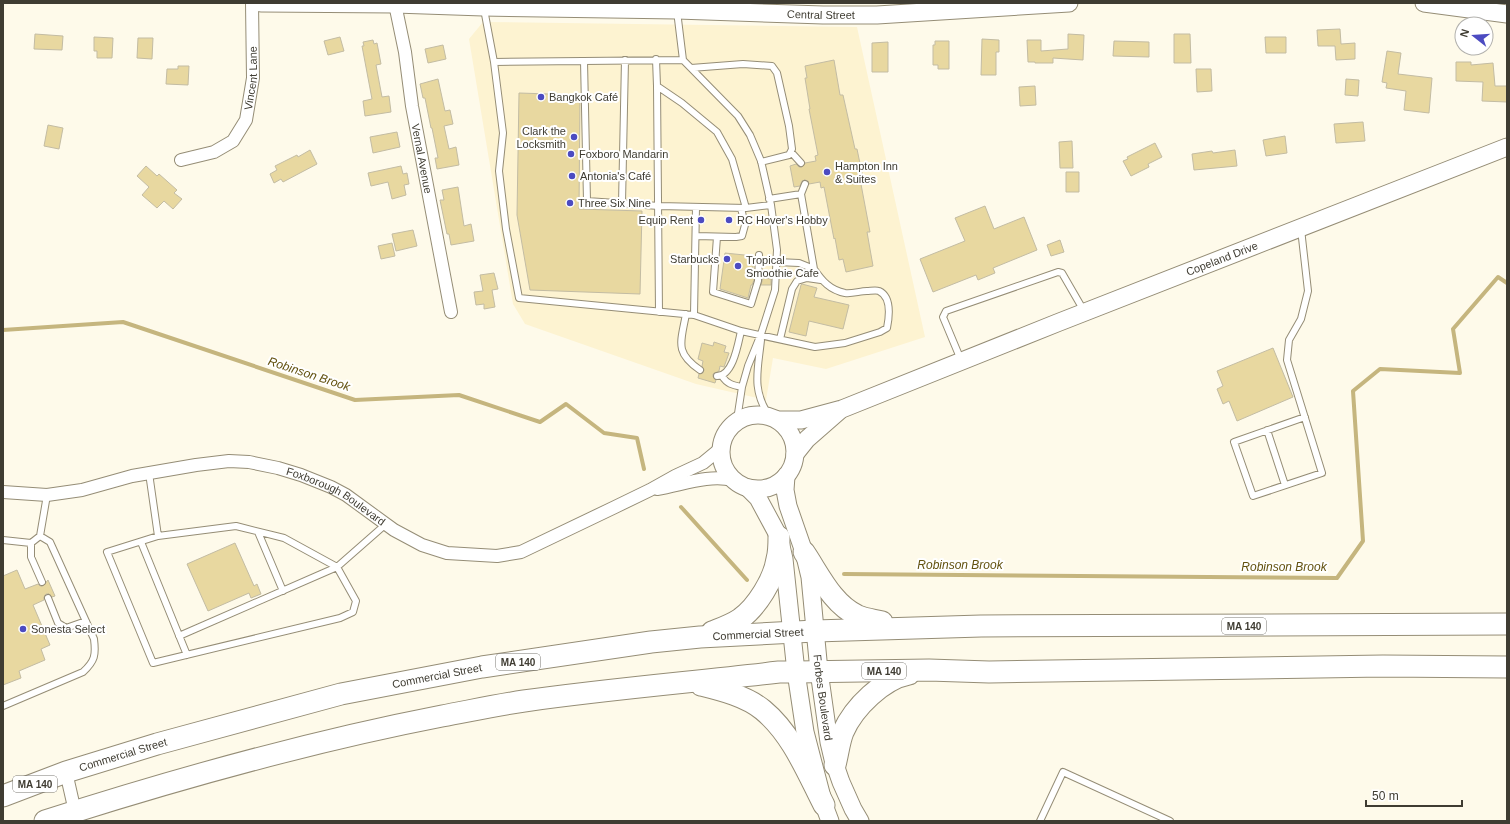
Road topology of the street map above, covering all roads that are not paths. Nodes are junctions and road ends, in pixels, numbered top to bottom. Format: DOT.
graph roads {
  1 [pos="252,3"];
  2 [pos="260,3"];
  3 [pos="1069,3"];
  4 [pos="1431,3"];
  5 [pos="319,4"];
  6 [pos="395,4"];
  7 [pos="677,6"];
  8 [pos="975,6"];
  9 [pos="483,7"];
  10 [pos="1507,14"];
  11 [pos="656,59"];
  12 [pos="625,60"];
  13 [pos="683,60"];
  14 [pos="584,61"];
  15 [pos="494,62"];
  16 [pos="691,68"];
  17 [pos="657,86"];
  18 [pos="1507,147"];
  19 [pos="791,152"];
  20 [pos="181,160"];
  21 [pos="761,162"];
  22 [pos="801,164"];
  23 [pos="805,184"];
  24 [pos="801,194"];
  25 [pos="770,202"];
  26 [pos="622,203"];
  27 [pos="659,206"];
  28 [pos="696,207"];
  29 [pos="743,208"];
  30 [pos="1301,228"];
  31 [pos="696,236"];
  32 [pos="717,237"];
  33 [pos="759,255"];
  34 [pos="777,262"];
  35 [pos="814,269"];
  36 [pos="821,280"];
  37 [pos="451,312"];
  38 [pos="659,312"];
  39 [pos="1085,312"];
  40 [pos="686,314"];
  41 [pos="694,315"];
  42 [pos="741,331"];
  43 [pos="761,334"];
  44 [pos="780,339"];
  45 [pos="961,361"];
  46 [pos="700,370"];
  47 [pos="742,387"];
  48 [pos="842,409"];
  49 [pos="1305,417"];
  50 [pos="774,418"];
  51 [pos="737,420"];
  52 [pos="1267,430"];
  53 [pos="720,449"];
  54 [pos="795,454"];
  55 [pos="149,474"];
  56 [pos="786,476"];
  57 [pos="733,480"];
  58 [pos="1285,485"];
  59 [pos="748,488"];
  60 [pos="650,490"];
  61 [pos="3,492"];
  62 [pos="47,496"];
  63 [pos="386,524"];
  64 [pos="258,532"];
  65 [pos="40,536"];
  66 [pos="158,536"];
  67 [pos="779,537"];
  68 [pos="3,540"];
  69 [pos="141,542"];
  70 [pos="31,543"];
  71 [pos="804,552"];
  72 [pos="337,567"];
  73 [pos="42,582"];
  74 [pos="283,591"];
  75 [pos="48,598"];
  76 [pos="86,621"];
  77 [pos="1507,624"];
  78 [pos="900,628"];
  79 [pos="815,631"];
  80 [pos="793,632"];
  81 [pos="179,636"];
  82 [pos="700,637"];
  83 [pos="187,655"];
  84 [pos="1507,666"];
  85 [pos="929,670"];
  86 [pos="819,671"];
  87 [pos="796,672"];
  88 [pos="690,682"];
  89 [pos="3,706"];
  90 [pos="835,765"];
  91 [pos="66,772"];
  92 [pos="3,796"];
  93 [pos="827,813"];
  94 [pos="76,816"];
  95 [pos="45,821"];
  96 [pos="860,821"];
  97 [pos="1040,821"];
  98 [pos="1170,821"];
  1 -- 20 [label="street, Vincent Lane"];
  2 -- 5 [label="street, Central Street"];
  3 -- 8 [label="street, Central Street"];
  4 -- 10 [label="street"];
  5 -- 6 [label="street, Central Street"];
  6 -- 9 [label="street, Central Street"];
  6 -- 37 [label="street, Vernal Avenue"];
  7 -- 8 [label="street, Central Street"];
  7 -- 9 [label="street, Central Street"];
  7 -- 13 [label="lane"];
  9 -- 15 [label="lane"];
  11 -- 12 [label="lane"];
  11 -- 13 [label="lane"];
  11 -- 17 [label="lane"];
  12 -- 14 [label="lane"];
  12 -- 26 [label="lane"];
  13 -- 16 [label="lane"];
  14 -- 15 [label="lane"];
  14 -- 26 [label="lane"];
  15 -- 38 [label="lane"];
  16 -- 19 [label="lane"];
  16 -- 21 [label="lane"];
  17 -- 27 [label="lane"];
  17 -- 29 [label="lane"];
  18 -- 30 [label="street, Copeland Drive"];
  19 -- 21 [label="lane"];
  19 -- 22 [label="lane"];
  21 -- 25 [label="lane"];
  23 -- 24 [label="lane"];
  24 -- 25 [label="lane"];
  24 -- 35 [label="lane"];
  25 -- 29 [label="lane"];
  25 -- 34 [label="lane"];
  26 -- 27 [label="lane"];
  27 -- 28 [label="lane"];
  27 -- 38 [label="lane"];
  28 -- 29 [label="lane"];
  28 -- 31 [label="lane"];
  29 -- 32 [label="lane"];
  30 -- 39 [label="street, Copeland Drive"];
  30 -- 49 [label="lane"];
  31 -- 32 [label="lane"];
  31 -- 41 [label="lane"];
  32 -- 33 [label="lane"];
  34 -- 35 [label="lane"];
  34 -- 43 [label="lane"];
  35 -- 36 [label="lane"];
  36 -- 44 [label="lane"];
  36 -- 44 [label="lane"];
  38 -- 40 [label="lane"];
  39 -- 45 [label="street, Copeland Drive"];
  39 -- 45 [label="lane"];
  40 -- 41 [label="lane"];
  40 -- 46 [label="lane"];
  41 -- 42 [label="lane"];
  42 -- 43 [label="lane"];
  42 -- 47 [label="lane"];
  43 -- 44 [label="lane"];
  43 -- 47 [label="lane"];
  43 -- 50 [label="lane"];
  45 -- 48 [label="street, Copeland Drive"];
  47 -- 51 [label="lane"];
  48 -- 50 [label="street"];
  48 -- 54 [label="street"];
  49 -- 52 [label="lane"];
  49 -- 58 [label="lane"];
  50 -- 51 [label="street"];
  50 -- 54 [label="street"];
  51 -- 53 [label="street, Foxborough Boulevard"];
  52 -- 58 [label="lane"];
  52 -- 58 [label="lane"];
  53 -- 57 [label="street, Foxborough Boulevard"];
  53 -- 60 [label="street, Foxborough Boulevard"];
  54 -- 56 [label="street"];
  55 -- 62 [label="street, Foxborough Boulevard"];
  55 -- 63 [label="street, Foxborough Boulevard"];
  55 -- 66 [label="lane"];
  56 -- 59 [label="street"];
  56 -- 71 [label="street, Forbes Boulevard"];
  57 -- 59 [label="street, Foxborough Boulevard"];
  57 -- 60 [label="street, Foxborough Boulevard"];
  59 -- 67 [label="street, Forbes Boulevard"];
  60 -- 63 [label="street, Foxborough Boulevard"];
  61 -- 62 [label="street, Foxborough Boulevard"];
  62 -- 65 [label="lane"];
  63 -- 72 [label="lane"];
  64 -- 66 [label="lane"];
  64 -- 72 [label="lane"];
  64 -- 74 [label="lane"];
  65 -- 70 [label="lane"];
  65 -- 76 [label="lane"];
  66 -- 69 [label="lane"];
  67 -- 80 [label="street, Forbes Boulevard"];
  67 -- 82 [label="highway"];
  68 -- 70 [label="lane"];
  69 -- 81 [label="lane"];
  69 -- 83 [label="lane"];
  70 -- 73 [label="lane"];
  71 -- 78 [label="highway"];
  71 -- 79 [label="street, Forbes Boulevard"];
  72 -- 74 [label="lane"];
  72 -- 83 [label="lane"];
  74 -- 81 [label="lane"];
  75 -- 76 [label="lane"];
  76 -- 89 [label="lane"];
  77 -- 78 [label="highway, Commercial Street / MA 140"];
  78 -- 79 [label="highway, Commercial Street / MA 140"];
  79 -- 80 [label="highway, Commercial Street / MA 140"];
  79 -- 86 [label="street, Forbes Boulevard"];
  80 -- 82 [label="highway, Commercial Street / MA 140"];
  80 -- 87 [label="street, Forbes Boulevard"];
  81 -- 83 [label="lane"];
  82 -- 91 [label="highway, Commercial Street / MA 140"];
  84 -- 85 [label="highway, MA 140"];
  85 -- 86 [label="highway, MA 140"];
  85 -- 90 [label="highway"];
  86 -- 87 [label="highway, MA 140"];
  86 -- 90 [label="street, Forbes Boulevard"];
  87 -- 88 [label="highway, MA 140"];
  87 -- 93 [label="street, Forbes Boulevard"];
  88 -- 93 [label="highway"];
  88 -- 94 [label="highway, MA 140"];
  90 -- 96 [label="street, Forbes Boulevard"];
  91 -- 92 [label="highway, Commercial Street / MA 140"];
  91 -- 94 [label="street"];
  94 -- 95 [label="highway, MA 140"];
  97 -- 98 [label="lane"];
}
